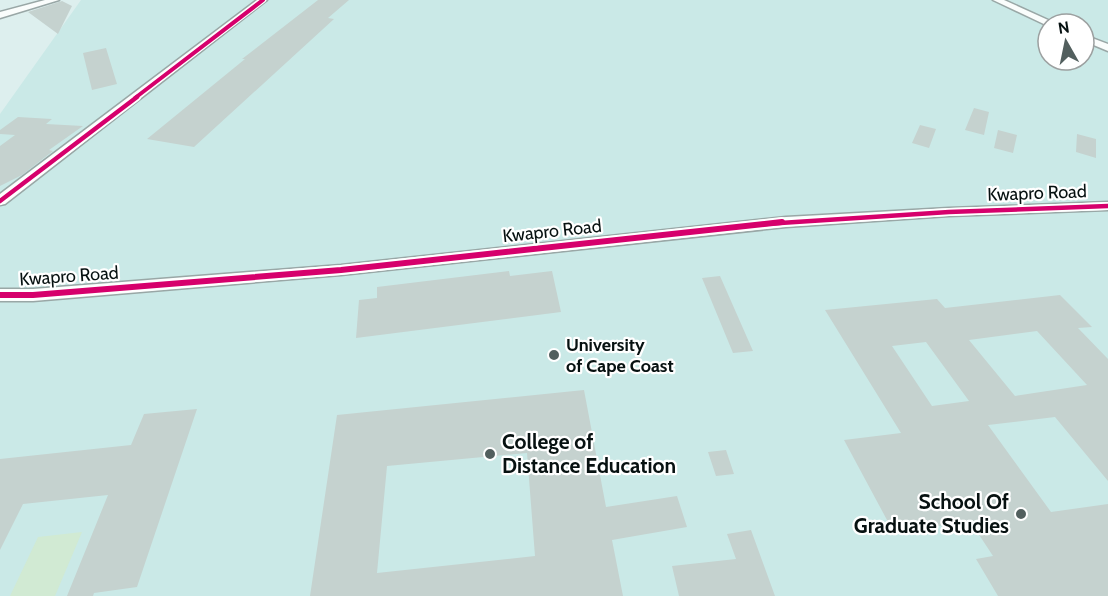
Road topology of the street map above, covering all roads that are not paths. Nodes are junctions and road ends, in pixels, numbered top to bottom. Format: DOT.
graph roads {
  1 [pos="55,0"];
  2 [pos="263,0"];
  3 [pos="997,0"];
  4 [pos="0,15"];
  5 [pos="1036,17"];
  6 [pos="0,201"];
  7 [pos="1108,206"];
  8 [pos="0,295"];
  1 -- 4 [label="street"];
  2 -- 6 [label="street"];
  3 -- 5 [label="street"];
  7 -- 8 [label="street, Kwapro Road"];
}
